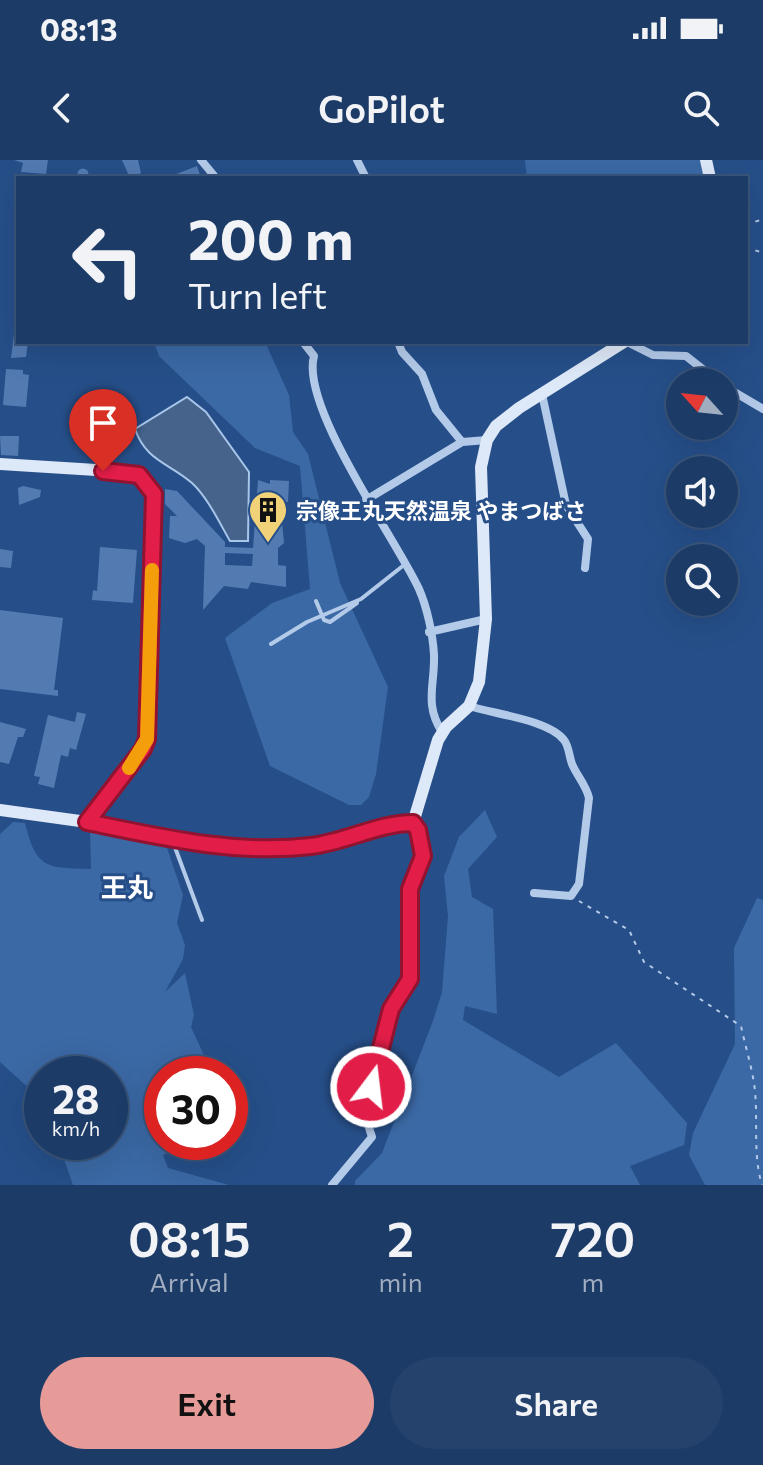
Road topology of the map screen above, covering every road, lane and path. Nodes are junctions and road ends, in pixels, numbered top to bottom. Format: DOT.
graph roads {
  1 [pos="201,160"];
  2 [pos="214,176"];
  3 [pos="305,344"];
  4 [pos="399,344"];
  5 [pos="623,344"];
  6 [pos="630,344"];
  7 [pos="701,368"];
  8 [pos="542,394"];
  9 [pos="738,394"];
  10 [pos="763,409"];
  11 [pos="487,440"];
  12 [pos="462,442"];
  13 [pos="0,464"];
  14 [pos="366,500"];
  15 [pos="404,565"];
  16 [pos="585,568"];
  17 [pos="361,599"];
  18 [pos="316,601"];
  19 [pos="322,616"];
  20 [pos="486,619"];
  21 [pos="429,632"];
  22 [pos="271,644"];
  23 [pos="469,706"];
  24 [pos="442,732"];
  25 [pos="0,810"];
  26 [pos="87,822"];
  27 [pos="413,823"];
  28 [pos="172,839"];
  29 [pos="410,889"];
  30 [pos="534,893"];
  31 [pos="419,894"];
  32 [pos="571,896"];
  33 [pos="202,920"];
  34 [pos="332,1185"];
  35 [pos="762,1185"];
  1 -- 2 [label="street"];
  3 -- 14 [label="street"];
  4 -- 12 [label="street"];
  5 -- 8 [label="street"];
  6 -- 7 [label="street"];
  8 -- 11 [label="street"];
  8 -- 16 [label="street"];
  9 -- 10 [label="street"];
  11 -- 12 [label="street"];
  11 -- 20 [label="street"];
  12 -- 14 [label="street"];
  13 -- 26 [label="street"];
  14 -- 15 [label="street"];
  15 -- 17 [label="lane"];
  15 -- 21 [label="street"];
  17 -- 19 [label="lane"];
  17 -- 19 [label="lane"];
  18 -- 19 [label="lane"];
  19 -- 22 [label="lane"];
  20 -- 21 [label="street"];
  20 -- 23 [label="street"];
  21 -- 24 [label="street"];
  23 -- 24 [label="street"];
  23 -- 32 [label="street"];
  24 -- 27 [label="street"];
  25 -- 26 [label="street"];
  26 -- 28 [label="street"];
  27 -- 28 [label="street"];
  27 -- 29 [label="street"];
  28 -- 33 [label="lane"];
  29 -- 31 [label="lane"];
  29 -- 34 [label="street"];
  30 -- 32 [label="street"];
  32 -- 35 [label="path"];
}
